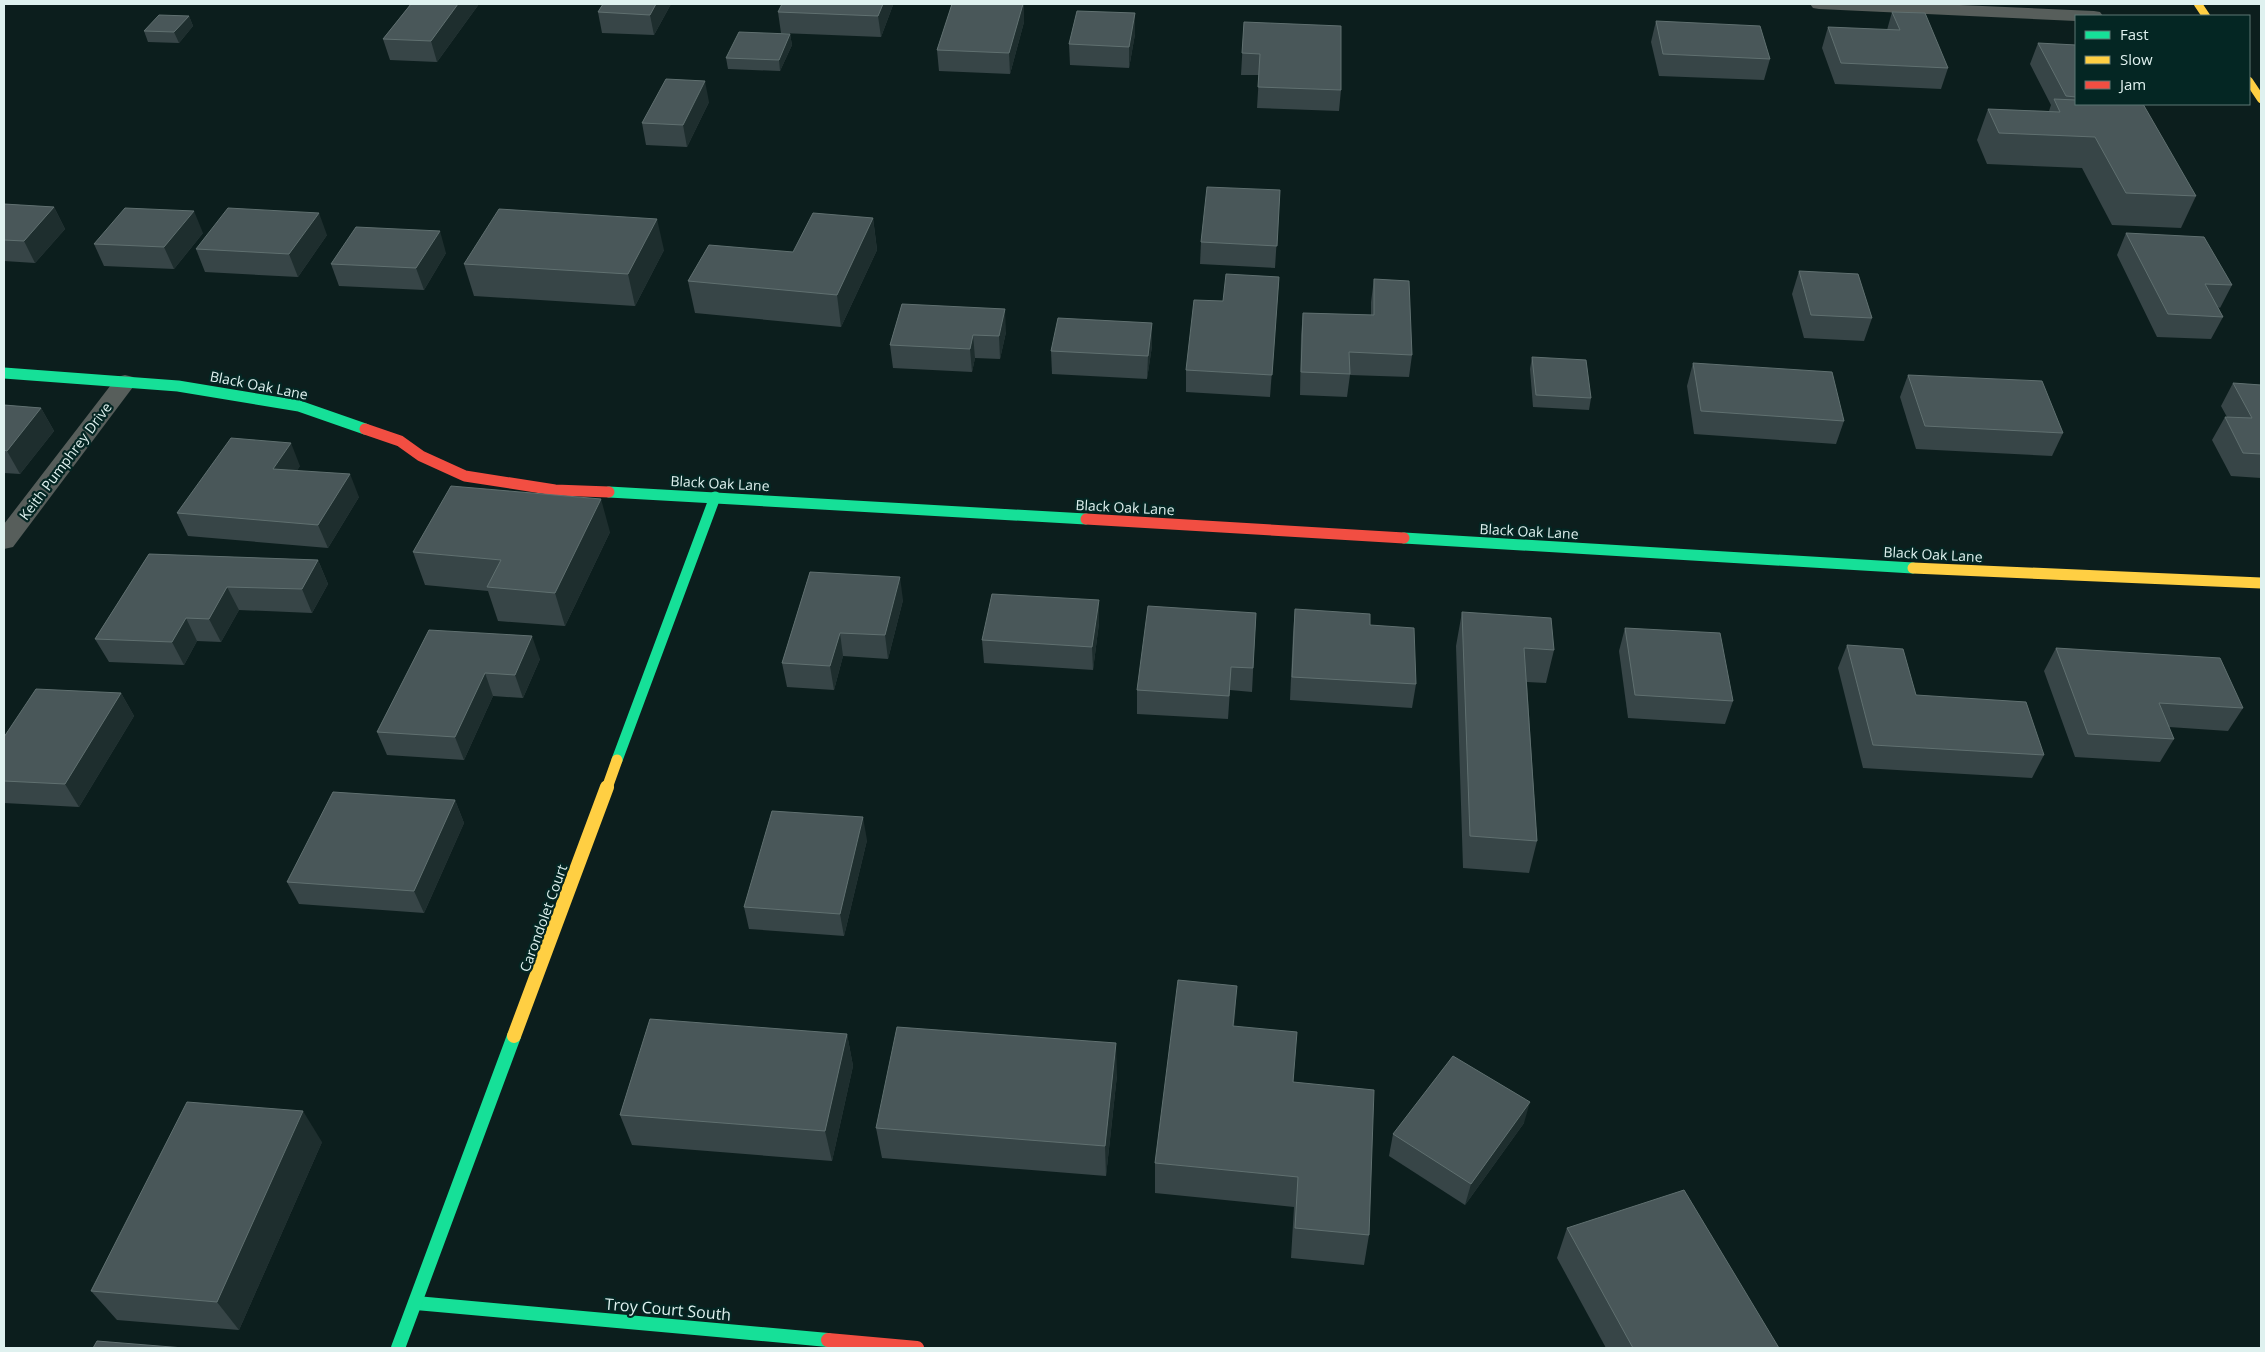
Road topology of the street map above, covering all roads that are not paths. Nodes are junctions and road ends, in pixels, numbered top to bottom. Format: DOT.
graph roads {
  1 [pos="1819,4"];
  2 [pos="2198,4"];
  3 [pos="2075,15"];
  4 [pos="2205,15"];
  5 [pos="2250,82"];
  6 [pos="2261,99"];
  7 [pos="4,373"];
  8 [pos="125,382"];
  9 [pos="715,497"];
  10 [pos="4,541"];
  11 [pos="2261,584"];
  12 [pos="416,1303"];
  13 [pos="398,1348"];
  14 [pos="917,1348"];
  1 -- 3 [label="street"];
  2 -- 4 [label="street"];
  5 -- 6 [label="street"];
  7 -- 8 [label="street, Black Oak Lane"];
  8 -- 9 [label="street, Black Oak Lane"];
  8 -- 10 [label="street, Keith Pumphrey Drive"];
  9 -- 11 [label="street, Black Oak Lane"];
  9 -- 12 [label="street, Carondolet Court"];
  12 -- 13 [label="street, Carondolet Court"];
  12 -- 14 [label="street, Troy Court South"];
}
